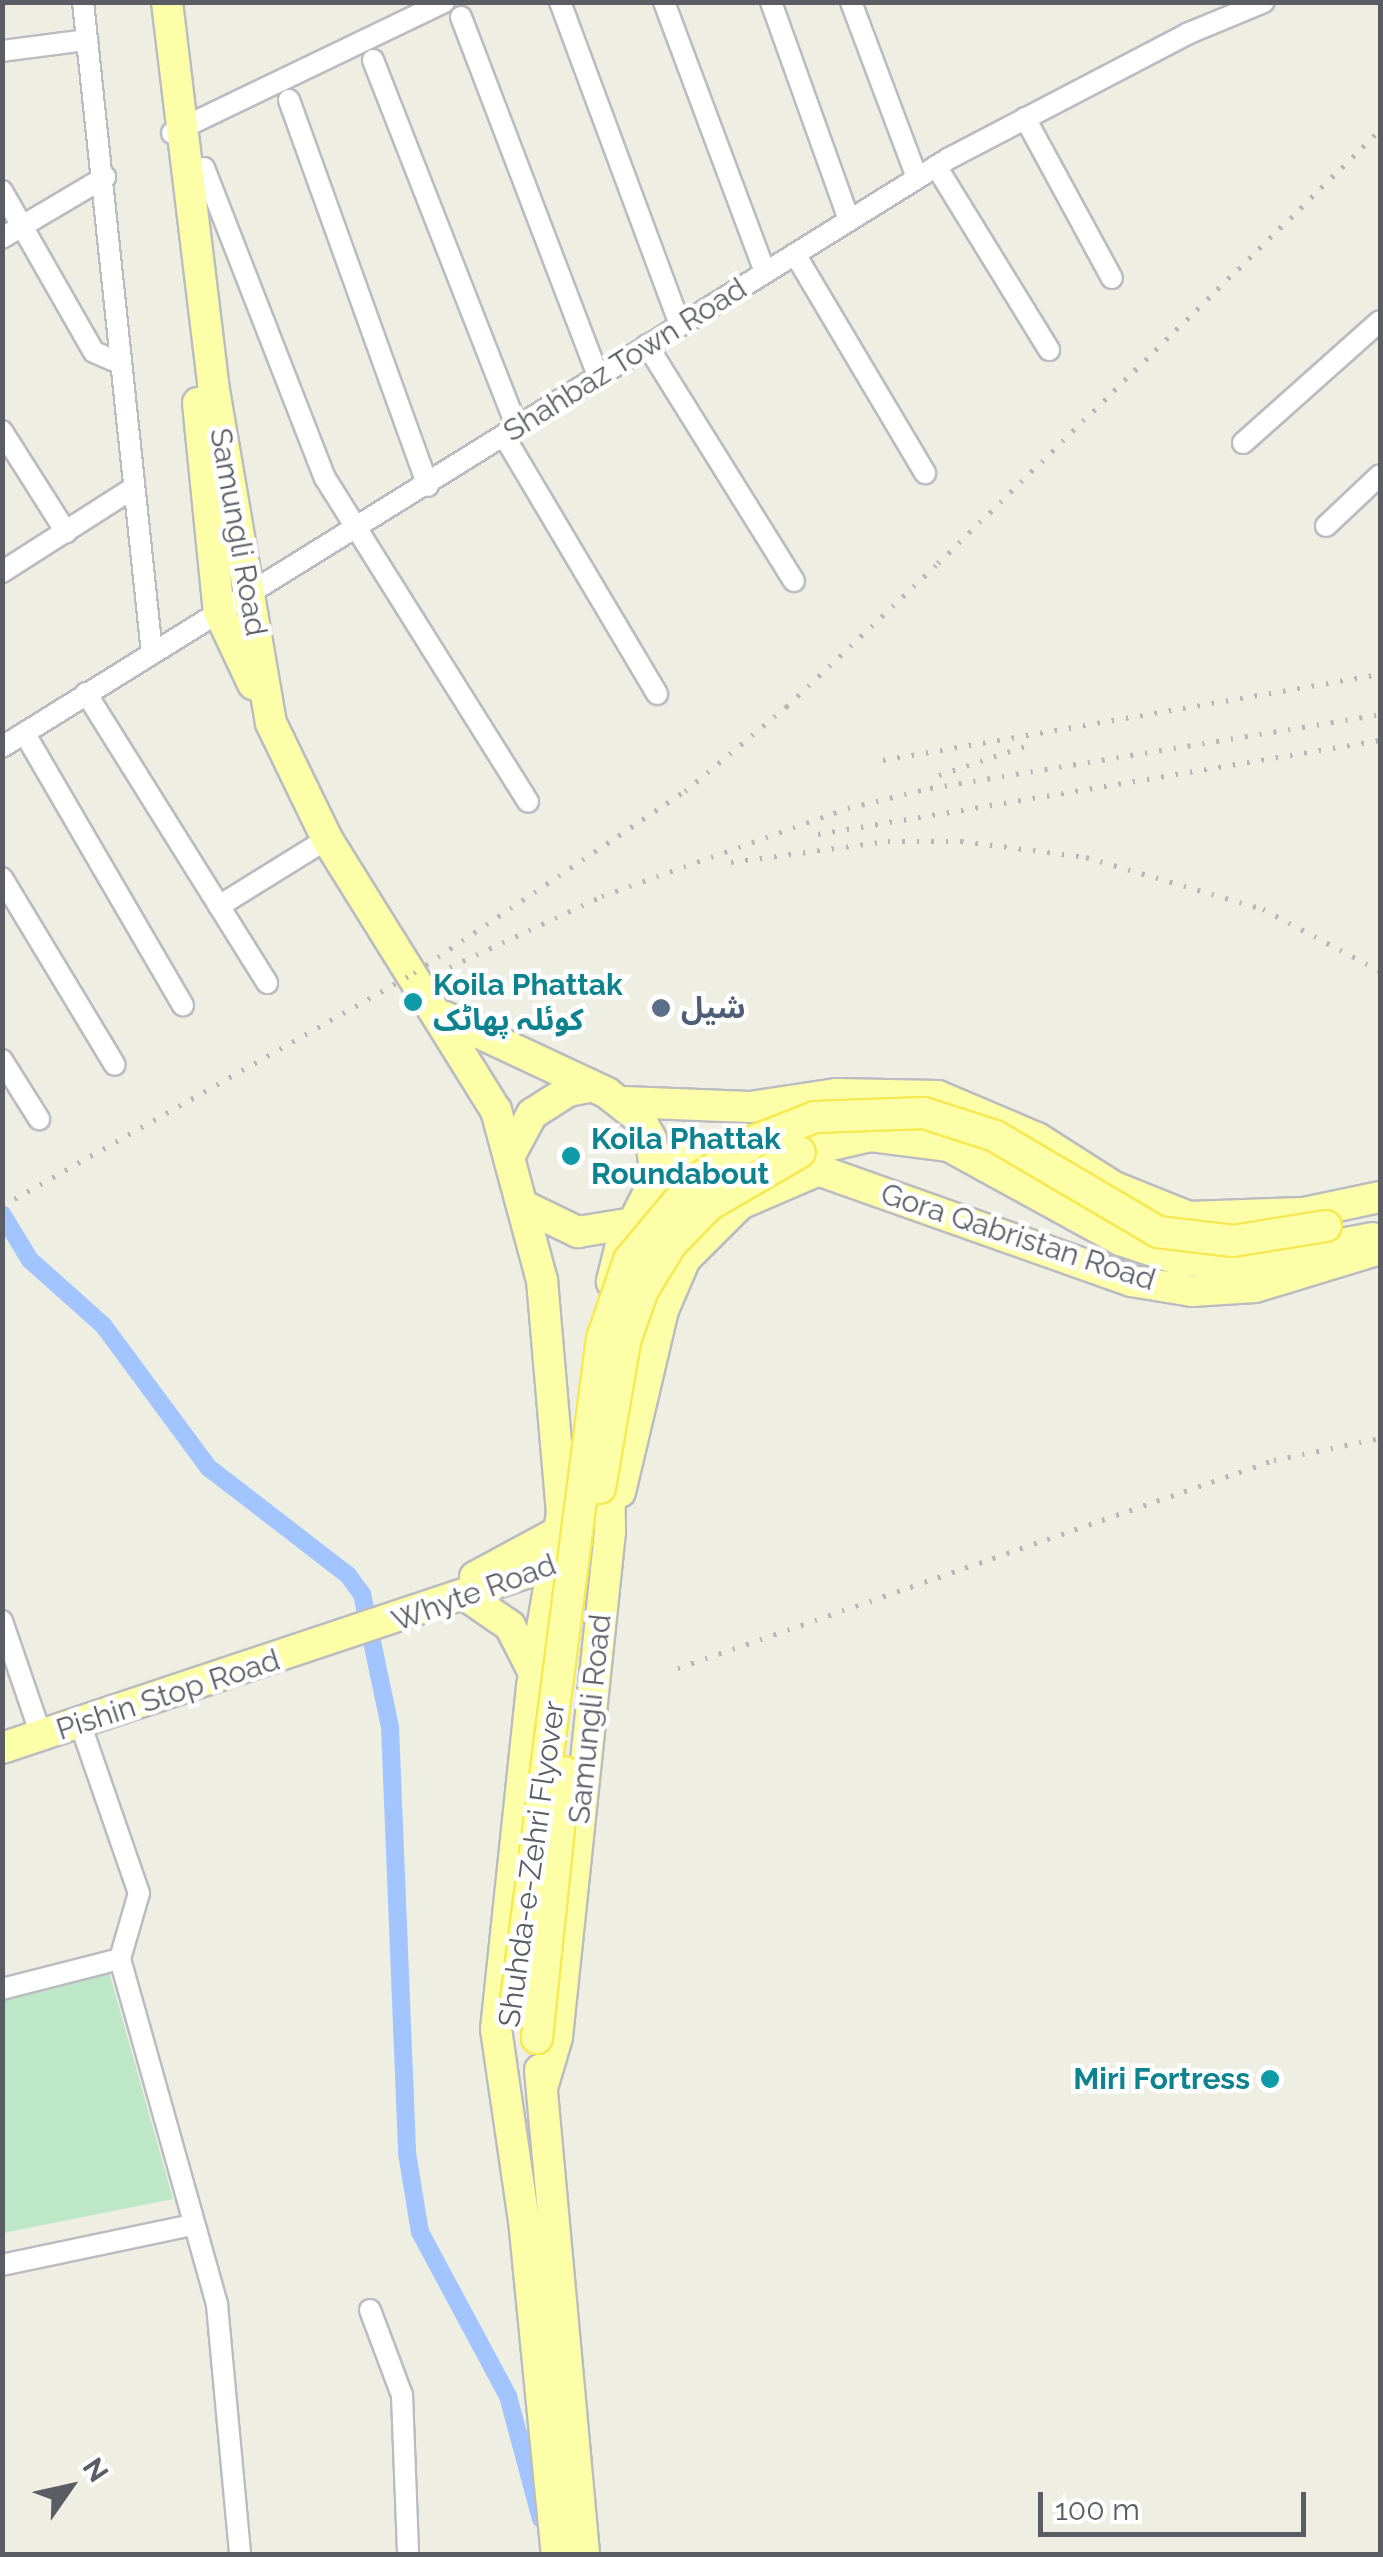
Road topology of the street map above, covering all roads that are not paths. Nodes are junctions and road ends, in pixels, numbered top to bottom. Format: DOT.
graph roads {
  1 [pos="83,2"];
  2 [pos="151,2"];
  3 [pos="167,2"];
  4 [pos="560,2"];
  5 [pos="664,2"];
  6 [pos="771,2"];
  7 [pos="852,2"];
  8 [pos="1264,2"];
  9 [pos="452,10"];
  10 [pos="87,40"];
  11 [pos="2,51"];
  12 [pos="373,60"];
  13 [pos="290,100"];
  14 [pos="1026,118"];
  15 [pos="176,132"];
  16 [pos="936,166"];
  17 [pos="204,168"];
  18 [pos="105,177"];
  19 [pos="917,178"];
  20 [pos="2,191"];
  21 [pos="849,220"];
  22 [pos="25,225"];
  23 [pos="2,238"];
  24 [pos="794,254"];
  25 [pos="765,272"];
  26 [pos="1112,278"];
  27 [pos="1380,321"];
  28 [pos="680,325"];
  29 [pos="647,345"];
  30 [pos="1050,350"];
  31 [pos="120,363"];
  32 [pos="598,376"];
  33 [pos="2,430"];
  34 [pos="510,432"];
  35 [pos="1242,443"];
  36 [pos="925,473"];
  37 [pos="1380,475"];
  38 [pos="428,486"];
  39 [pos="132,489"];
  40 [pos="1326,526"];
  41 [pos="66,532"];
  42 [pos="358,532"];
  43 [pos="2,572"];
  44 [pos="794,581"];
  45 [pos="248,594"];
  46 [pos="219,612"];
  47 [pos="152,654"];
  48 [pos="86,693"];
  49 [pos="657,694"];
  50 [pos="271,722"];
  51 [pos="25,734"];
  52 [pos="2,748"];
  53 [pos="528,802"];
  54 [pos="327,839"];
  55 [pos="2,878"];
  56 [pos="220,906"];
  57 [pos="267,983"];
  58 [pos="183,1005"];
  59 [pos="442,1016"];
  60 [pos="2,1060"];
  61 [pos="115,1065"];
  62 [pos="589,1088"];
  63 [pos="624,1102"];
  64 [pos="38,1119"];
  65 [pos="512,1151"];
  66 [pos="656,1161"];
  67 [pos="819,1170"];
  68 [pos="1380,1197"];
  69 [pos="1380,1207"];
  70 [pos="526,1208"];
  71 [pos="633,1223"];
  72 [pos="1331,1236"];
  73 [pos="1380,1237"];
  74 [pos="1380,1249"];
  75 [pos="560,1531"];
  76 [pos="610,1532"];
  77 [pos="555,1567"];
  78 [pos="468,1598"];
  79 [pos="2,1621"];
  80 [pos="329,1636"];
  81 [pos="535,1676"];
  82 [pos="80,1723"];
  83 [pos="39,1728"];
  84 [pos="2,1733"];
  85 [pos="2,1748"];
  86 [pos="120,1958"];
  87 [pos="2,1989"];
  88 [pos="504,2057"];
  89 [pos="542,2088"];
  90 [pos="192,2225"];
  91 [pos="2,2264"];
  92 [pos="370,2310"];
  93 [pos="240,2554"];
  94 [pos="408,2554"];
  95 [pos="557,2554"];
  96 [pos="584,2554"];
  1 -- 10 [label="street"];
  2 -- 15 [label="main road, Samungli Road"];
  3 -- 15 [label="main road, Samungli Road"];
  4 -- 28 [label="street"];
  5 -- 25 [label="street"];
  6 -- 21 [label="street"];
  7 -- 19 [label="street"];
  8 -- 14 [label="street, Shahbaz Town Road"];
  9 -- 15 [label="street"];
  9 -- 32 [label="street"];
  10 -- 11 [label="street"];
  10 -- 18 [label="street"];
  12 -- 34 [label="street"];
  13 -- 38 [label="street"];
  14 -- 16 [label="street, Shahbaz Town Road"];
  14 -- 26 [label="street"];
  15 -- 45 [label="main road, Samungli Road"];
  15 -- 46 [label="main road"];
  16 -- 19 [label="street, Shahbaz Town Road"];
  16 -- 30 [label="street"];
  17 -- 42 [label="street"];
  18 -- 22 [label="street"];
  18 -- 31 [label="street"];
  19 -- 21 [label="street, Shahbaz Town Road"];
  20 -- 22 [label="street"];
  21 -- 24 [label="street, Shahbaz Town Road"];
  22 -- 23 [label="street"];
  22 -- 31 [label="street"];
  24 -- 25 [label="street, Shahbaz Town Road"];
  24 -- 36 [label="street"];
  25 -- 28 [label="street, Shahbaz Town Road"];
  27 -- 35 [label="street"];
  28 -- 29 [label="street, Shahbaz Town Road"];
  29 -- 32 [label="street, Shahbaz Town Road"];
  29 -- 44 [label="street"];
  31 -- 39 [label="street"];
  32 -- 34 [label="street, Shahbaz Town Road"];
  33 -- 41 [label="street"];
  34 -- 38 [label="street, Shahbaz Town Road"];
  34 -- 49 [label="street"];
  37 -- 40 [label="street"];
  38 -- 42 [label="street, Shahbaz Town Road"];
  39 -- 41 [label="street"];
  39 -- 47 [label="street"];
  41 -- 43 [label="street"];
  42 -- 45 [label="street, Shahbaz Town Road"];
  42 -- 53 [label="street"];
  45 -- 46 [label="street, Shahbaz Town Road"];
  45 -- 50 [label="main road, Samungli Road"];
  46 -- 47 [label="street, Shahbaz Town Road"];
  46 -- 50 [label="main road"];
  47 -- 48 [label="street, Shahbaz Town Road"];
  48 -- 51 [label="street, Shahbaz Town Road"];
  48 -- 56 [label="street"];
  50 -- 54 [label="main road, Samungli Road"];
  51 -- 52 [label="street, Shahbaz Town Road"];
  51 -- 58 [label="street"];
  54 -- 56 [label="street"];
  54 -- 59 [label="main road, Samungli Road"];
  55 -- 61 [label="street"];
  56 -- 57 [label="street"];
  59 -- 62 [label="main road"];
  59 -- 65 [label="main road, Samungli Road"];
  60 -- 64 [label="street"];
  62 -- 63 [label="main road"];
  62 -- 65 [label="main road"];
  63 -- 66 [label="main road"];
  63 -- 68 [label="main road"];
  65 -- 70 [label="main road, Samungli Road"];
  66 -- 67 [label="main road, Gora Qabristan Road"];
  66 -- 71 [label="main road, Samungli Road"];
  67 -- 74 [label="main road, Gora Qabristan Road"];
  67 -- 76 [label="main road"];
  69 -- 72 [label="main road, Shuhda-e-Zehri Flyover"];
  70 -- 71 [label="main road"];
  70 -- 75 [label="main road, Samungli Road"];
  71 -- 76 [label="main road, Samungli Road"];
  72 -- 73 [label="main road, Shuhda-e-Zehri Flyover"];
  72 -- 88 [label="main road, Shuhda-e-Zehri Flyover, bridge"];
  72 -- 89 [label="main road, Shuhda-e-Zehri Flyover, bridge"];
  75 -- 77 [label="main road, Samungli Road"];
  75 -- 80 [label="main road, Whyte Road"];
  76 -- 77 [label="main road, Whyte Road"];
  76 -- 89 [label="main road, Samungli Road"];
  77 -- 78 [label="main road, Whyte Road"];
  77 -- 81 [label="main road, Samungli Road"];
  78 -- 80 [label="main road, Whyte Road"];
  78 -- 81 [label="main road"];
  79 -- 83 [label="street"];
  80 -- 82 [label="main road, Pishin Stop Road"];
  80 -- 83 [label="main road, Pishin Stop Road"];
  81 -- 88 [label="main road, Samungli Road"];
  82 -- 83 [label="main road, Pishin Stop Road"];
  82 -- 86 [label="street"];
  83 -- 84 [label="main road, Pishin Stop Road"];
  83 -- 85 [label="main road, Pishin Stop Road"];
  86 -- 87 [label="street"];
  86 -- 90 [label="street"];
  88 -- 95 [label="main road, Samungli Road"];
  89 -- 96 [label="main road, Samungli Road"];
  90 -- 91 [label="street"];
  90 -- 93 [label="street"];
  92 -- 94 [label="street"];
}
